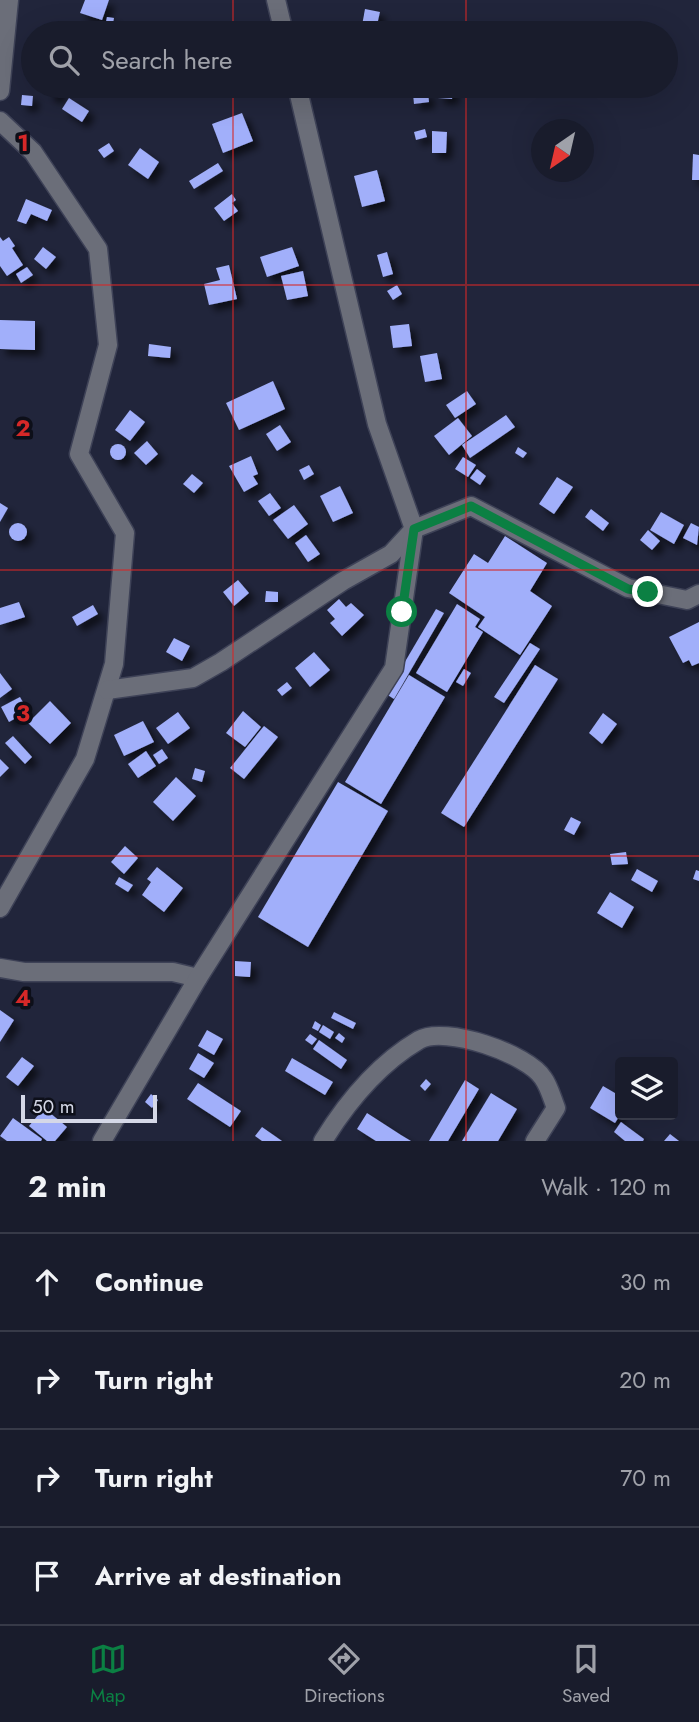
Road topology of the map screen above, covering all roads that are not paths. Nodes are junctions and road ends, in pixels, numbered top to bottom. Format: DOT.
graph roads {
  1 [pos="9,0"];
  2 [pos="276,0"];
  3 [pos="281,21"];
  4 [pos="0,91"];
  5 [pos="300,98"];
  6 [pos="0,121"];
  7 [pos="414,529"];
  8 [pos="699,594"];
  9 [pos="107,690"];
  10 [pos="0,908"];
  11 [pos="0,968"];
  12 [pos="198,978"];
  13 [pos="102,1141"];
  14 [pos="323,1141"];
  15 [pos="535,1141"];
  1 -- 4 [label="street"];
  2 -- 3 [label="street"];
  5 -- 7 [label="street"];
  6 -- 9 [label="street"];
  7 -- 8 [label="street"];
  7 -- 9 [label="street"];
  7 -- 12 [label="street"];
  9 -- 10 [label="street"];
  11 -- 12 [label="street"];
  12 -- 13 [label="street"];
  14 -- 15 [label="street"];
}
